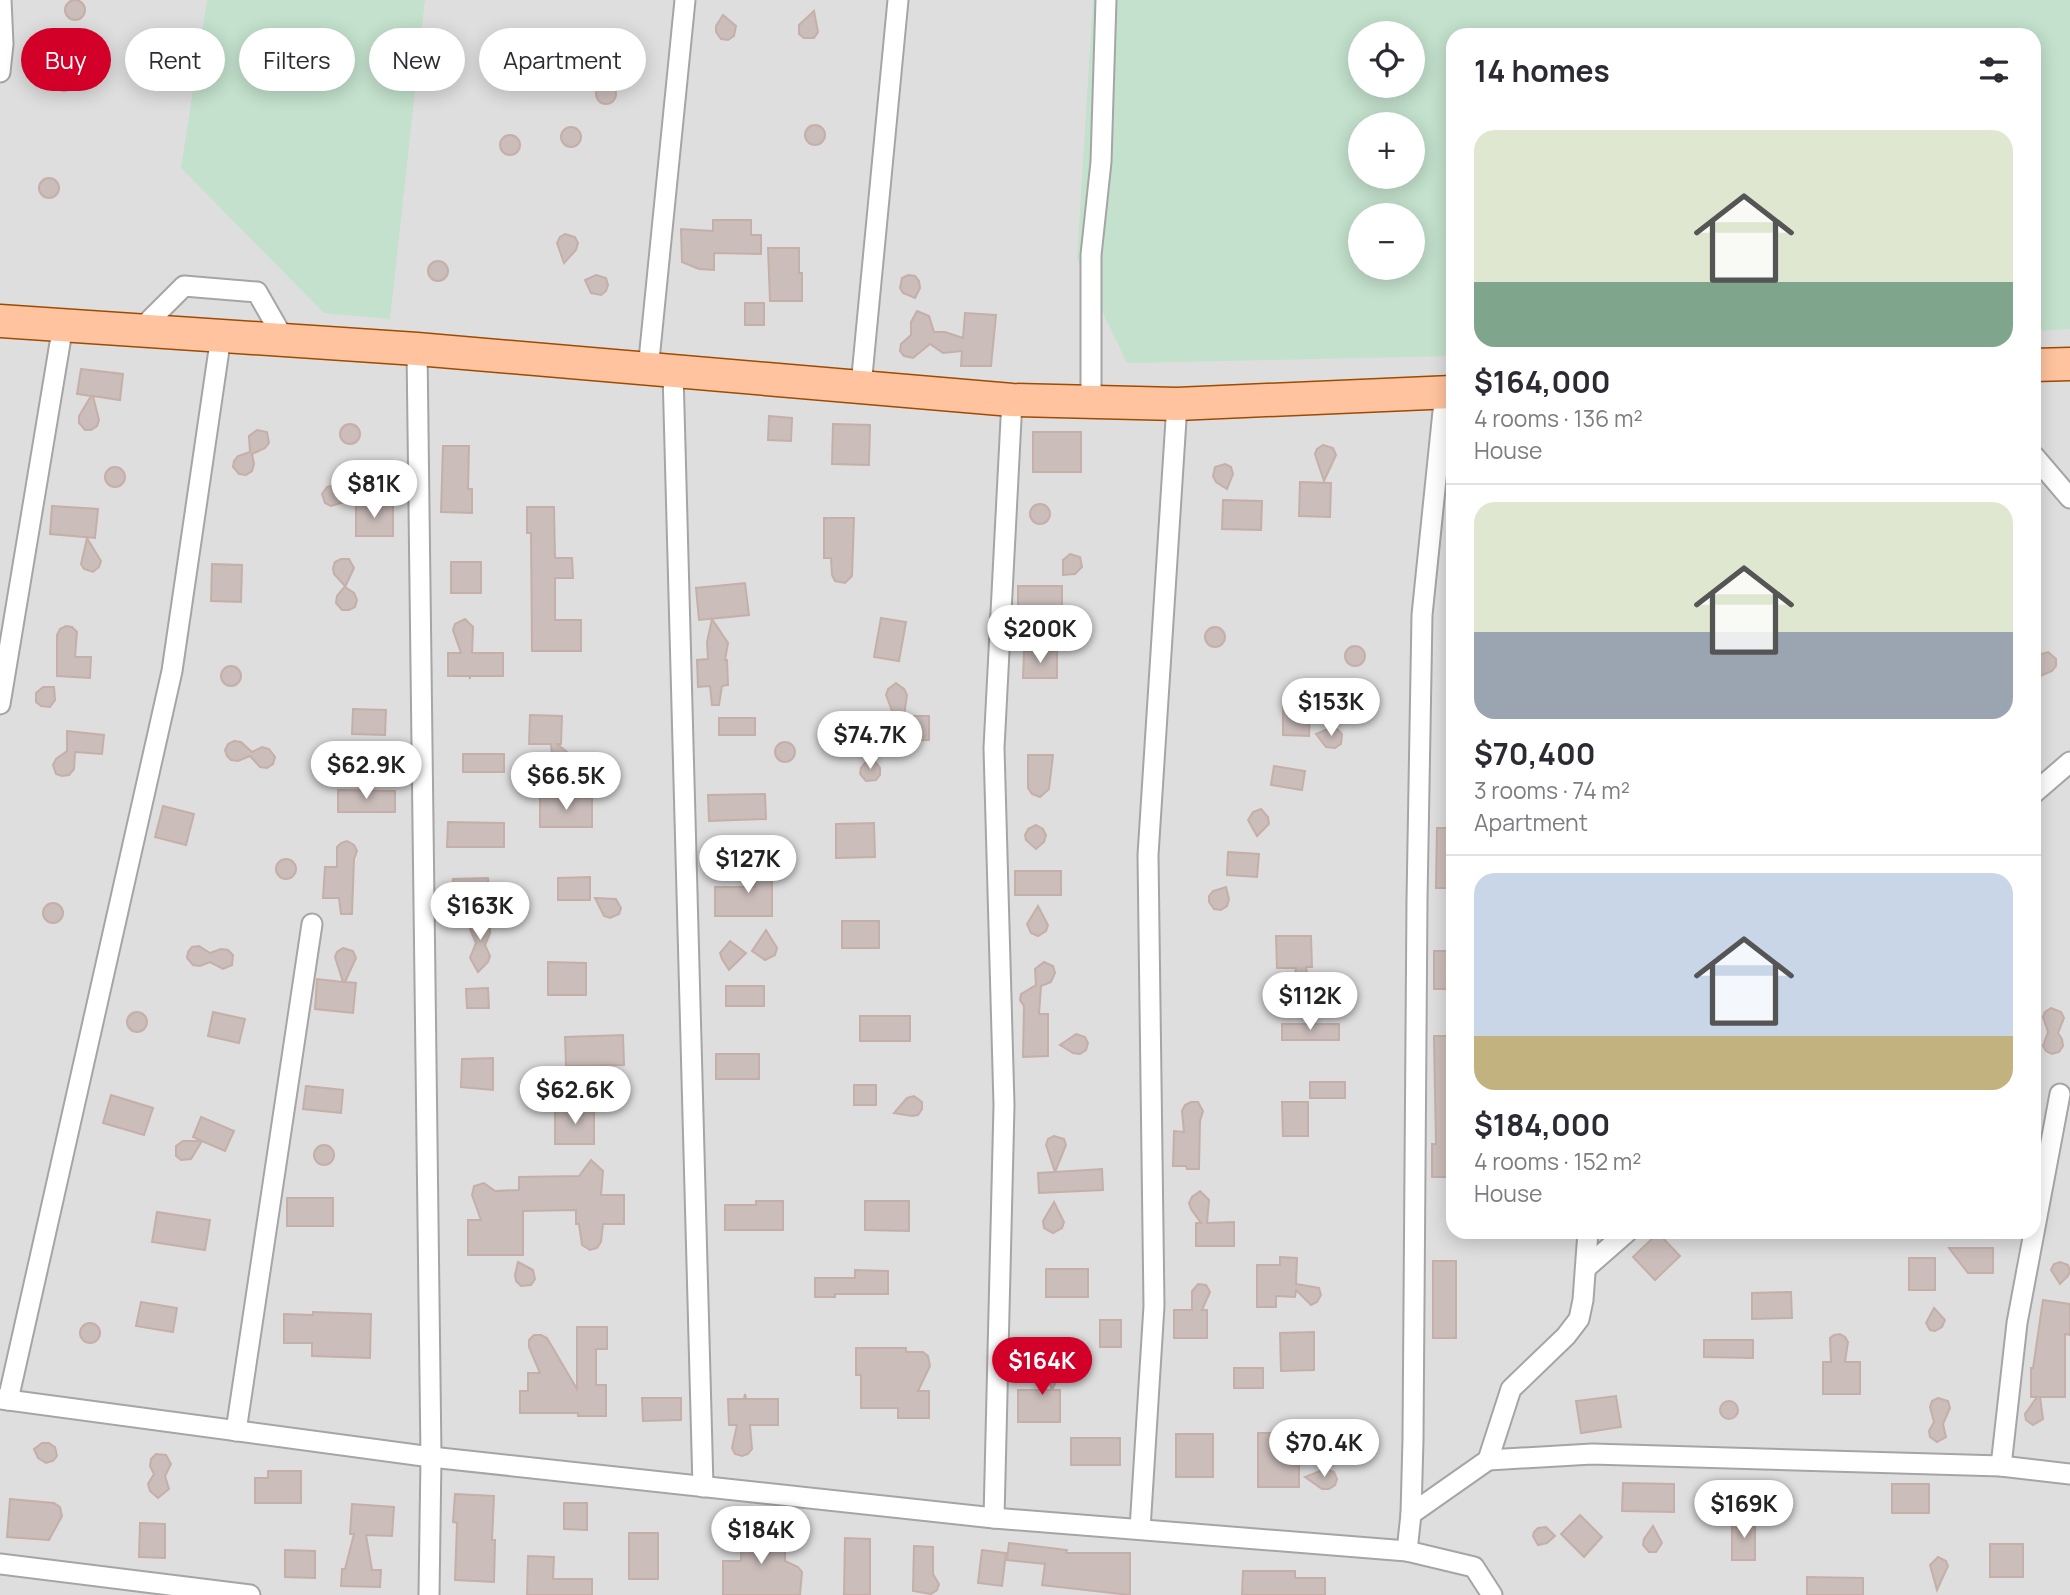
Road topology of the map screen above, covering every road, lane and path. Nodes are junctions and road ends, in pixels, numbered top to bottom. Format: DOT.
graph roads {
  1 [pos="1,0"];
  2 [pos="685,0"];
  3 [pos="898,0"];
  4 [pos="1107,0"];
  5 [pos="0,72"];
  6 [pos="0,321"];
  7 [pos="63,325"];
  8 [pos="139,331"];
  9 [pos="221,336"];
  10 [pos="285,341"];
  11 [pos="417,349"];
  12 [pos="2070,364"];
  13 [pos="2041,365"];
  14 [pos="660,371"];
  15 [pos="861,386"];
  16 [pos="1446,392"];
  17 [pos="1012,400"];
  18 [pos="1091,403"];
  19 [pos="1177,404"];
  20 [pos="1446,417"];
  21 [pos="2041,464"];
  22 [pos="2070,498"];
  23 [pos="0,704"];
  24 [pos="2070,762"];
  25 [pos="2041,787"];
  26 [pos="312,924"];
  27 [pos="2060,1094"];
  28 [pos="2041,1195"];
  29 [pos="1588,1239"];
  30 [pos="1619,1239"];
  31 [pos="2033,1239"];
  32 [pos="1586,1268"];
  33 [pos="4,1400"];
  34 [pos="236,1431"];
  35 [pos="431,1457"];
  36 [pos="1488,1460"];
  37 [pos="2001,1466"];
  38 [pos="2070,1474"];
  39 [pos="703,1487"];
  40 [pos="1411,1514"];
  41 [pos="994,1518"];
  42 [pos="1140,1529"];
  43 [pos="1407,1551"];
  44 [pos="0,1564"];
  45 [pos="250,1595"];
  46 [pos="429,1595"];
  47 [pos="1492,1595"];
  1 -- 5 [label="street"];
  2 -- 14 [label="street"];
  3 -- 15 [label="street"];
  4 -- 18 [label="street"];
  6 -- 7 [label="main road"];
  7 -- 8 [label="main road"];
  7 -- 23 [label="street"];
  8 -- 9 [label="main road"];
  8 -- 10 [label="street"];
  9 -- 10 [label="main road"];
  9 -- 33 [label="street"];
  10 -- 11 [label="main road"];
  11 -- 14 [label="main road"];
  11 -- 35 [label="street"];
  12 -- 13 [label="main road"];
  14 -- 15 [label="main road"];
  14 -- 39 [label="street"];
  15 -- 17 [label="main road"];
  16 -- 19 [label="main road"];
  17 -- 18 [label="main road"];
  17 -- 41 [label="street"];
  18 -- 19 [label="main road"];
  19 -- 42 [label="street"];
  20 -- 40 [label="street"];
  21 -- 22 [label="street"];
  24 -- 25 [label="street"];
  26 -- 34 [label="street"];
  27 -- 28 [label="street"];
  29 -- 32 [label="street"];
  30 -- 32 [label="street"];
  31 -- 37 [label="street"];
  32 -- 36 [label="street"];
  33 -- 34 [label="street"];
  34 -- 35 [label="street"];
  35 -- 39 [label="street"];
  35 -- 46 [label="street"];
  36 -- 37 [label="street"];
  36 -- 40 [label="street"];
  37 -- 38 [label="street"];
  39 -- 41 [label="street"];
  40 -- 43 [label="street"];
  41 -- 42 [label="street"];
  42 -- 43 [label="street"];
  43 -- 47 [label="street"];
  44 -- 45 [label="street"];
}
